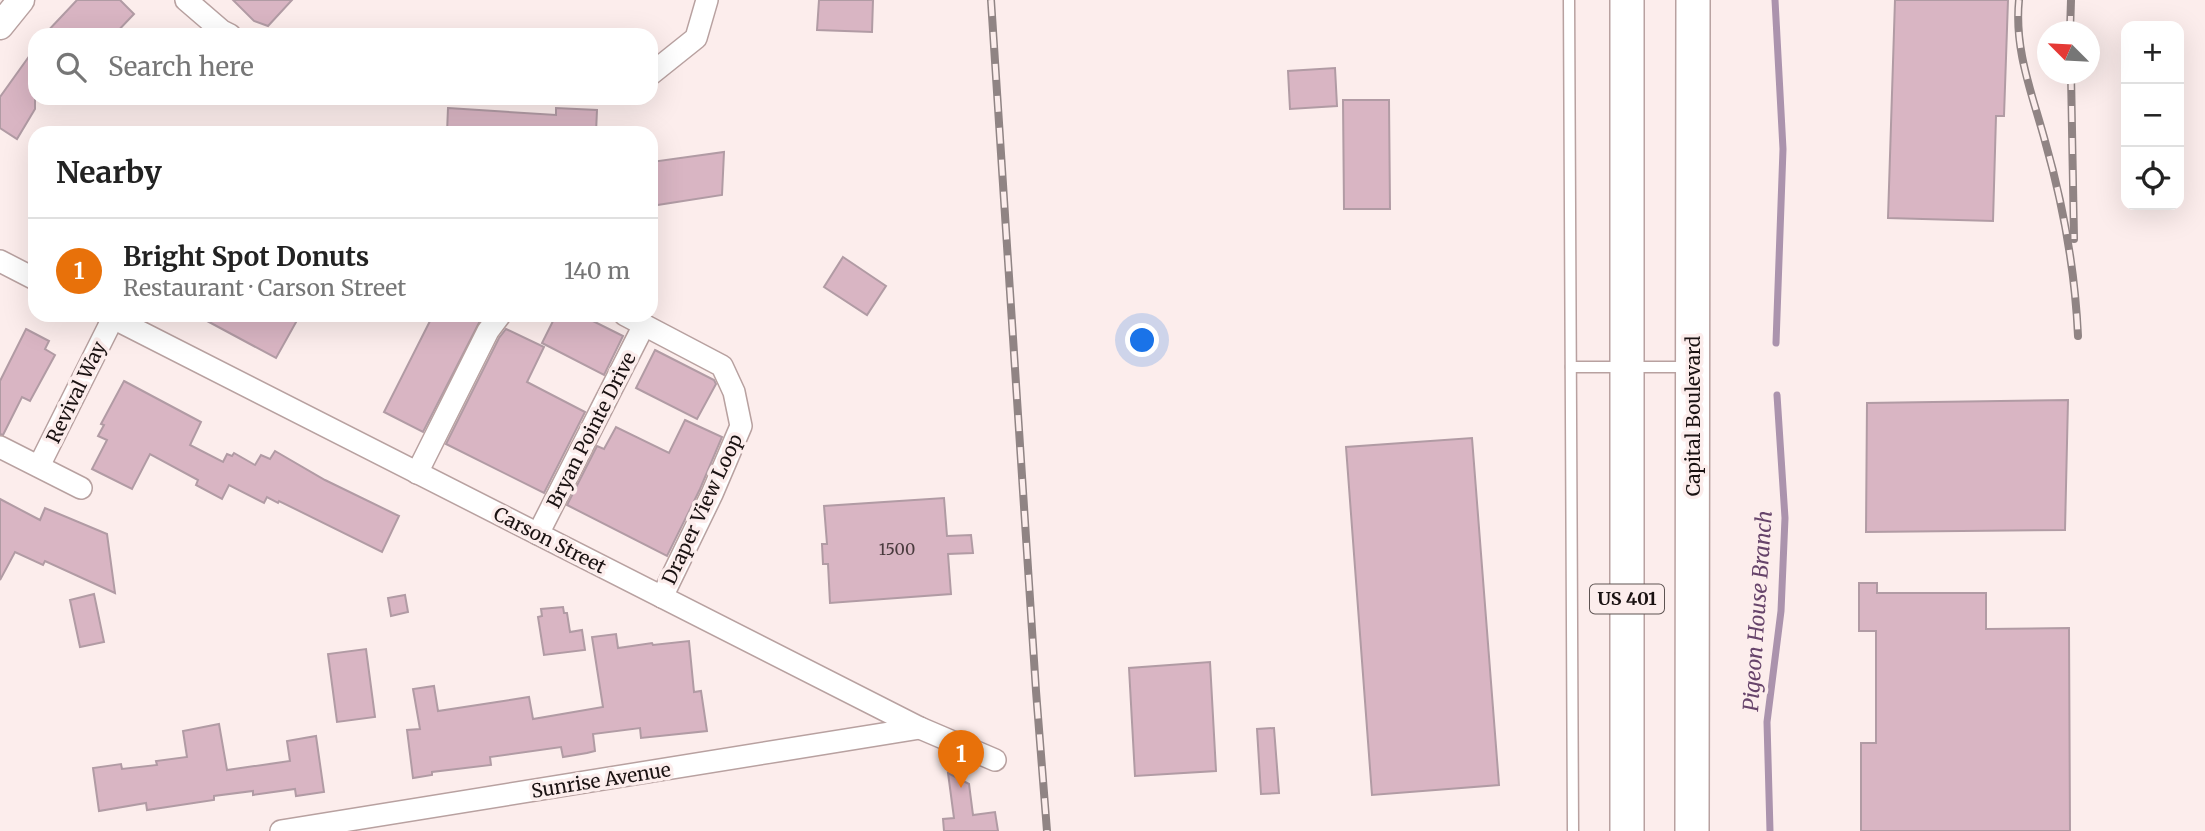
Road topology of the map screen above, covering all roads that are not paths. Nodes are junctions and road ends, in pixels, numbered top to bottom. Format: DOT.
graph roads {
  1 [pos="21,0"];
  2 [pos="186,0"];
  3 [pos="707,0"];
  4 [pos="1569,0"];
  5 [pos="1627,0"];
  6 [pos="1693,0"];
  7 [pos="0,26"];
  8 [pos="219,28"];
  9 [pos="658,68"];
  10 [pos="0,261"];
  11 [pos="28,275"];
  12 [pos="107,322"];
  13 [pos="122,322"];
  14 [pos="495,322"];
  15 [pos="638,322"];
  16 [pos="644,325"];
  17 [pos="1571,367"];
  18 [pos="1627,367"];
  19 [pos="1693,367"];
  20 [pos="0,447"];
  21 [pos="39,466"];
  22 [pos="416,473"];
  23 [pos="81,488"];
  24 [pos="538,534"];
  25 [pos="662,597"];
  26 [pos="920,728"];
  27 [pos="995,760"];
  28 [pos="373,824"];
  29 [pos="281,831"];
  30 [pos="1573,831"];
  31 [pos="1627,831"];
  32 [pos="1692,831"];
  1 -- 7 [label="street"];
  2 -- 8 [label="street"];
  3 -- 9 [label="street"];
  4 -- 17 [label="lane"];
  5 -- 18 [label="main road, US 401"];
  6 -- 19 [label="main road, Capital Boulevard / US 401"];
  10 -- 11 [label="street"];
  12 -- 21 [label="street, Revival Way"];
  13 -- 22 [label="street, Carson Street"];
  14 -- 22 [label="street"];
  15 -- 16 [label="street, Draper View Loop"];
  16 -- 24 [label="street, Bryan Pointe Drive"];
  16 -- 25 [label="street, Draper View Loop"];
  17 -- 18 [label="lane"];
  17 -- 30 [label="lane"];
  18 -- 19 [label="lane"];
  18 -- 31 [label="main road, US 401"];
  19 -- 32 [label="main road, Capital Boulevard / US 401"];
  20 -- 21 [label="street"];
  21 -- 23 [label="street"];
  22 -- 24 [label="street, Carson Street"];
  24 -- 25 [label="street, Carson Street"];
  25 -- 26 [label="street, Carson Street"];
  26 -- 27 [label="street, Carson Street"];
  26 -- 28 [label="street, Sunrise Avenue"];
  28 -- 29 [label="street, Sunrise Avenue"];
}
